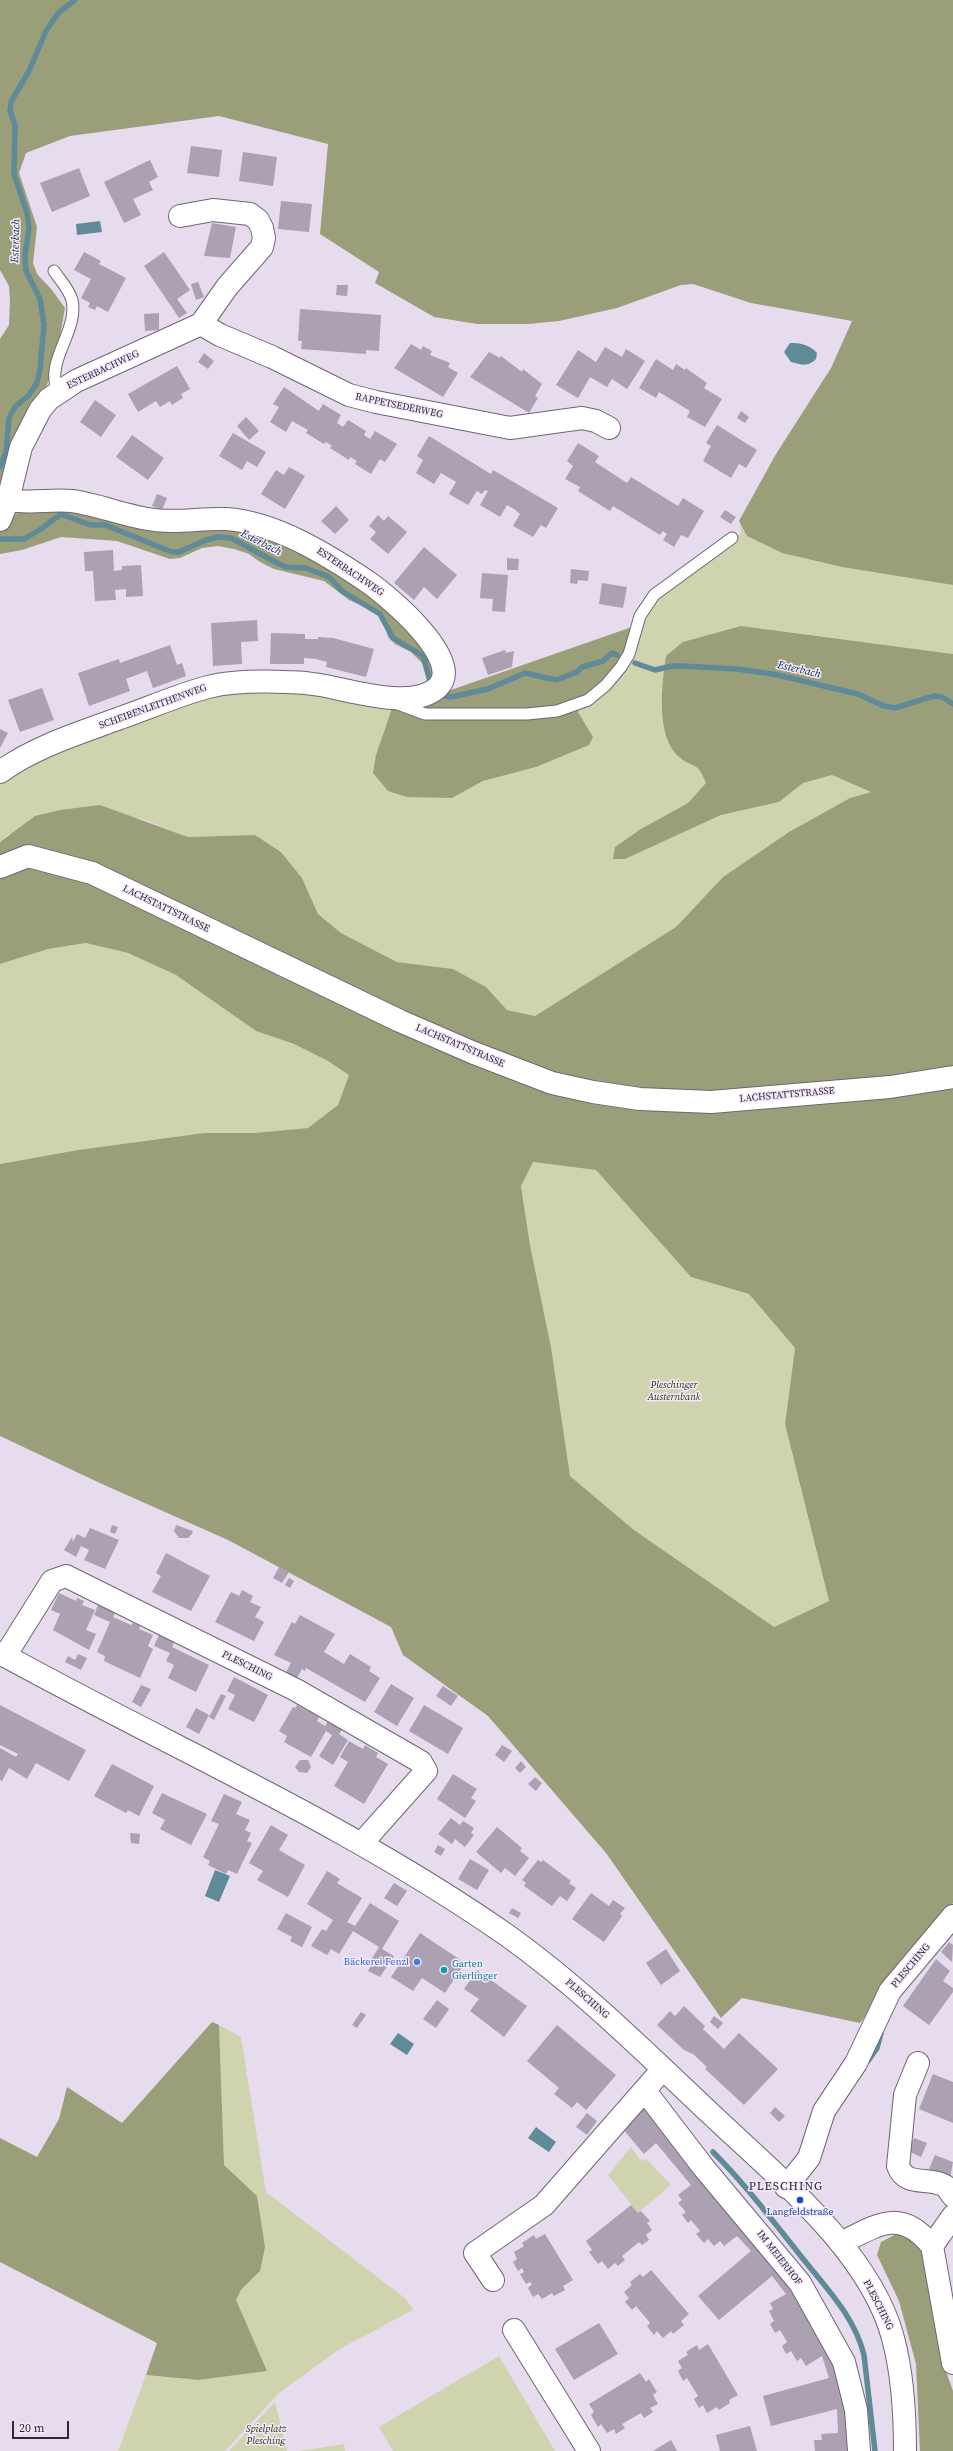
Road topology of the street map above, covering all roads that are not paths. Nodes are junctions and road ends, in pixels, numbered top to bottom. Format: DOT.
graph roads {
  1 [pos="180,216"];
  2 [pos="54,271"];
  3 [pos="201,324"];
  4 [pos="58,391"];
  5 [pos="609,428"];
  6 [pos="8,500"];
  7 [pos="0,520"];
  8 [pos="732,538"];
  9 [pos="386,699"];
  10 [pos="0,772"];
  11 [pos="0,867"];
  12 [pos="953,1077"];
  13 [pos="3,1654"];
  14 [pos="362,1843"];
  15 [pos="953,1916"];
  16 [pos="918,2063"];
  17 [pos="663,2069"];
  18 [pos="645,2091"];
  19 [pos="786,2187"];
  20 [pos="953,2196"];
  21 [pos="953,2216"];
  22 [pos="841,2243"];
  23 [pos="932,2246"];
  24 [pos="493,2280"];
  25 [pos="514,2330"];
  26 [pos="953,2363"];
  27 [pos="589,2451"];
  28 [pos="859,2451"];
  29 [pos="905,2451"];
  1 -- 3 [label="street, ESTERBACHWEG"];
  2 -- 4 [label="lane"];
  3 -- 4 [label="street, ESTERBACHWEG"];
  3 -- 5 [label="street, RAPPETSEDERWEG"];
  4 -- 6 [label="street, ESTERBACHWEG"];
  6 -- 7 [label="street, ESTERBACHWEG"];
  6 -- 9 [label="street, ESTERBACHWEG"];
  8 -- 9 [label="lane"];
  9 -- 10 [label="street, SCHEIBENLEITHENWEG"];
  11 -- 12 [label="street, LACHSTATTSTRASSE"];
  13 -- 14 [label="street, PLESCHING"];
  13 -- 14 [label="street, PLESCHING"];
  14 -- 17 [label="street, PLESCHING"];
  15 -- 19 [label="street, PLESCHING"];
  16 -- 20 [label="street"];
  17 -- 18 [label="street"];
  17 -- 19 [label="street, PLESCHING"];
  18 -- 24 [label="street"];
  18 -- 28 [label="street, IM MEIERHOF"];
  19 -- 22 [label="street, PLESCHING"];
  21 -- 23 [label="street"];
  22 -- 23 [label="street"];
  22 -- 29 [label="street, PLESCHING"];
  23 -- 26 [label="street"];
  25 -- 27 [label="street"];
}
